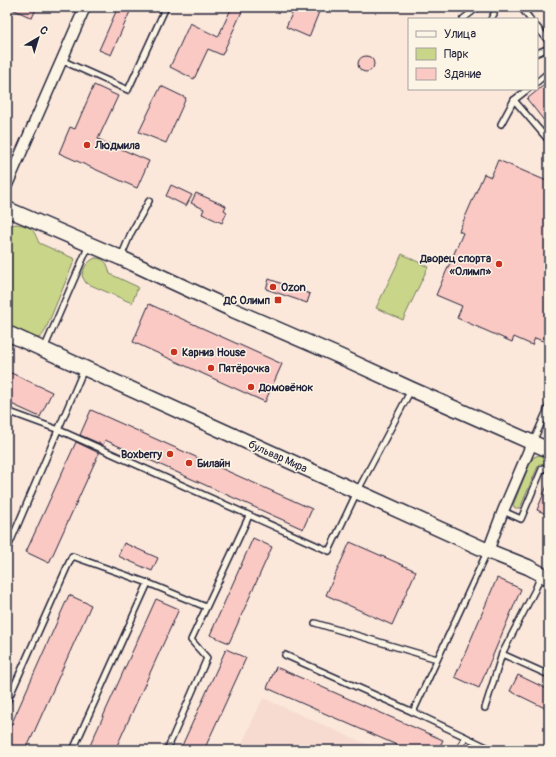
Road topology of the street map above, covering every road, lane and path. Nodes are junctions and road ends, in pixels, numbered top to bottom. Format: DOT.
graph roads {
  1 [pos="85,7"];
  2 [pos="166,7"];
  3 [pos="478,7"];
  4 [pos="494,7"];
  5 [pos="521,7"];
  6 [pos="493,17"];
  7 [pos="465,18"];
  8 [pos="529,18"];
  9 [pos="538,28"];
  10 [pos="549,42"];
  11 [pos="549,48"];
  12 [pos="538,53"];
  13 [pos="60,60"];
  14 [pos="548,74"];
  15 [pos="538,81"];
  16 [pos="527,90"];
  17 [pos="514,100"];
  18 [pos="501,124"];
  19 [pos="549,141"];
  20 [pos="7,185"];
  21 [pos="149,201"];
  22 [pos="7,209"];
  23 [pos="89,246"];
  24 [pos="121,258"];
  25 [pos="7,333"];
  26 [pos="44,350"];
  27 [pos="85,368"];
  28 [pos="411,389"];
  29 [pos="549,406"];
  30 [pos="7,411"];
  31 [pos="59,430"];
  32 [pos="532,443"];
  33 [pos="549,450"];
  34 [pos="549,470"];
  35 [pos="357,492"];
  36 [pos="503,511"];
  37 [pos="249,516"];
  38 [pos="7,550"];
  39 [pos="488,551"];
  40 [pos="545,576"];
  41 [pos="148,583"];
  42 [pos="206,607"];
  43 [pos="315,623"];
  44 [pos="502,654"];
  45 [pos="285,655"];
  46 [pos="437,659"];
  47 [pos="549,675"];
  48 [pos="7,702"];
  49 [pos="485,708"];
  50 [pos="413,712"];
  51 [pos="465,737"];
  52 [pos="73,750"];
  53 [pos="167,750"];
  54 [pos="459,750"];
  55 [pos="493,750"];
  1 -- 13 [label="street"];
  2 -- 13 [label="lane"];
  3 -- 7 [label="lane"];
  4 -- 6 [label="lane"];
  5 -- 8 [label="lane"];
  9 -- 10 [label="lane"];
  11 -- 12 [label="lane"];
  13 -- 20 [label="street"];
  14 -- 15 [label="lane"];
  16 -- 17 [label="lane"];
  17 -- 18 [label="lane"];
  17 -- 19 [label="lane"];
  21 -- 24 [label="lane"];
  22 -- 23 [label="street"];
  23 -- 24 [label="street"];
  23 -- 26 [label="lane"];
  24 -- 28 [label="street"];
  25 -- 26 [label="street, бульвар Мира"];
  26 -- 27 [label="street, бульвар Мира"];
  27 -- 31 [label="lane"];
  27 -- 35 [label="street, бульвар Мира"];
  28 -- 32 [label="street"];
  28 -- 35 [label="lane"];
  29 -- 32 [label="lane"];
  30 -- 31 [label="lane"];
  31 -- 37 [label="lane"];
  31 -- 38 [label="lane"];
  32 -- 33 [label="street"];
  32 -- 36 [label="street"];
  34 -- 36 [label="lane"];
  35 -- 37 [label="lane"];
  35 -- 39 [label="street, бульвар Мира"];
  36 -- 39 [label="street"];
  37 -- 42 [label="lane"];
  39 -- 40 [label="street, бульвар Мира"];
  39 -- 46 [label="lane"];
  40 -- 44 [label="lane"];
  41 -- 42 [label="lane"];
  41 -- 48 [label="lane"];
  41 -- 52 [label="lane"];
  42 -- 53 [label="lane"];
  43 -- 46 [label="lane"];
  44 -- 47 [label="lane"];
  44 -- 49 [label="lane"];
  45 -- 50 [label="lane"];
  46 -- 50 [label="lane"];
  50 -- 51 [label="lane"];
  51 -- 54 [label="lane"];
  51 -- 55 [label="lane"];
}
